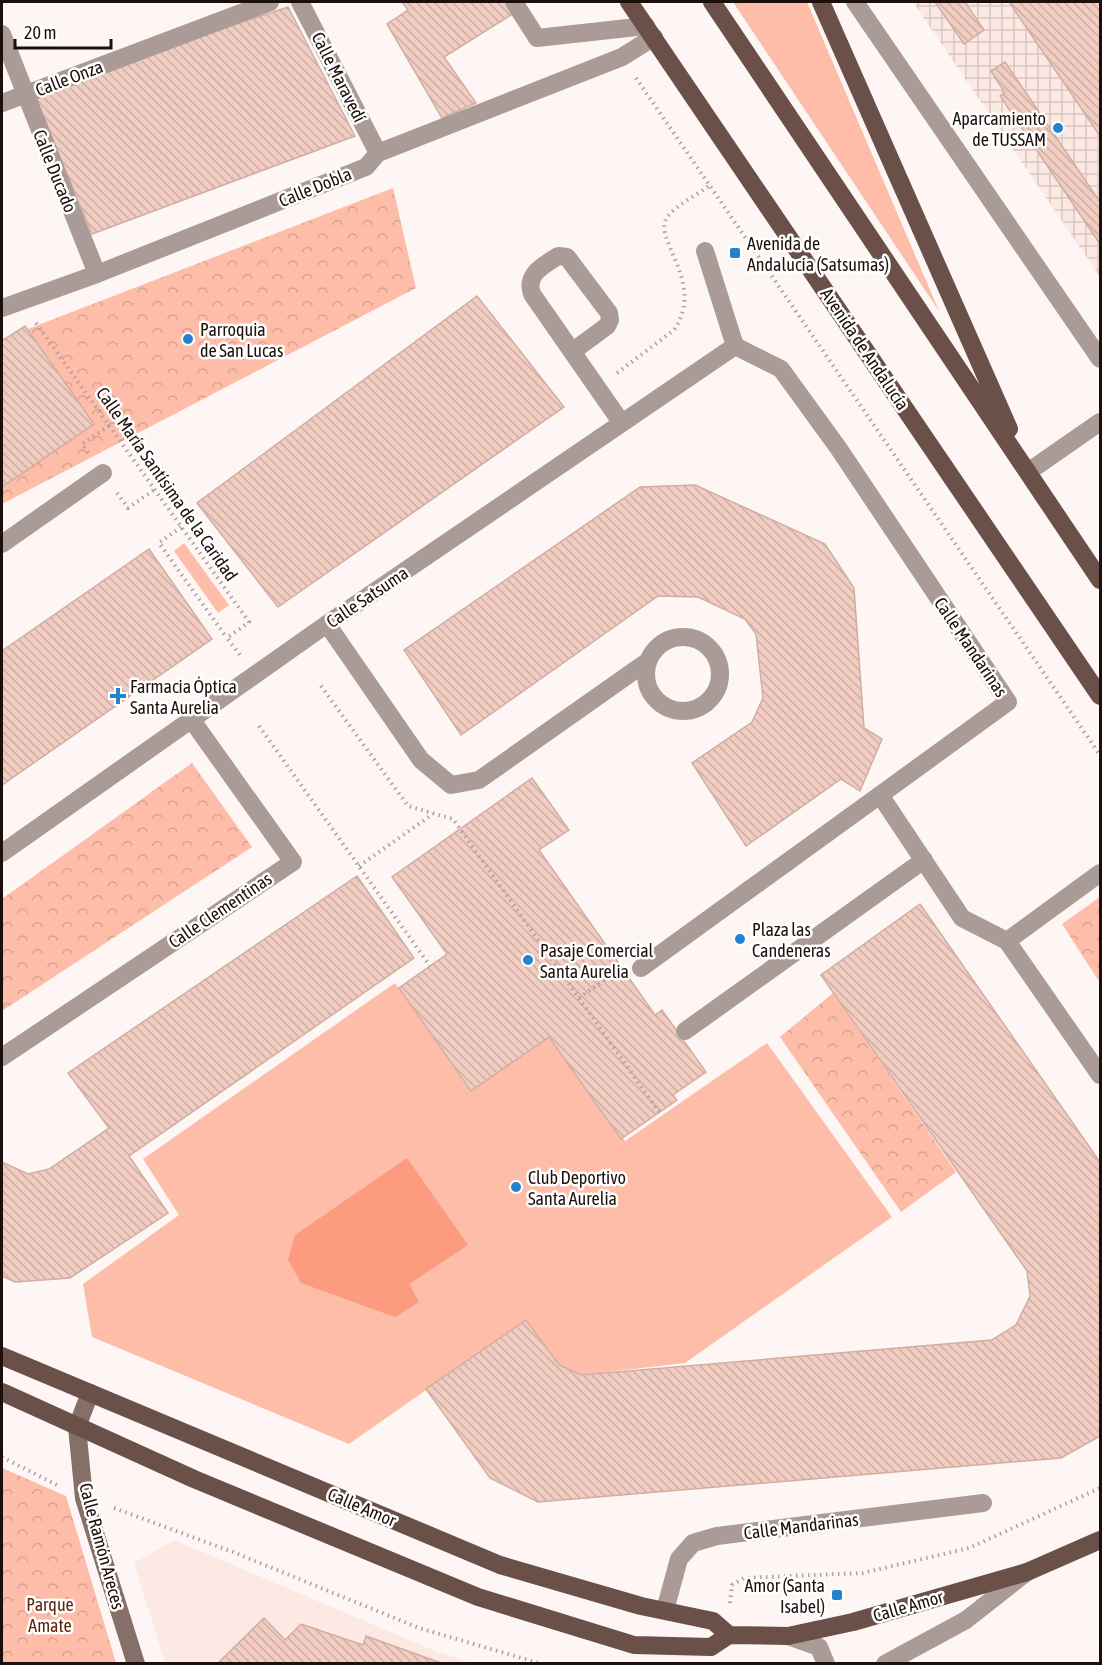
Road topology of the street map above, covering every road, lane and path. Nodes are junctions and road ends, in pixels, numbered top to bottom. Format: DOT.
graph roads {
  1 [pos="270,2"];
  2 [pos="300,2"];
  3 [pos="514,2"];
  4 [pos="629,2"];
  5 [pos="712,2"];
  6 [pos="821,2"];
  7 [pos="855,2"];
  8 [pos="650,31"];
  9 [pos="2,34"];
  10 [pos="631,70"];
  11 [pos="24,95"];
  12 [pos="2,103"];
  13 [pos="378,153"];
  14 [pos="705,251"];
  15 [pos="96,274"];
  16 [pos="21,301"];
  17 [pos="2,308"];
  18 [pos="680,322"];
  19 [pos="735,345"];
  20 [pos="573,351"];
  21 [pos="1101,358"];
  22 [pos="597,387"];
  23 [pos="621,422"];
  24 [pos="1101,422"];
  25 [pos="1028,472"];
  26 [pos="103,473"];
  27 [pos="181,527"];
  28 [pos="2,544"];
  29 [pos="1101,580"];
  30 [pos="327,624"];
  31 [pos="227,638"];
  32 [pos="648,661"];
  33 [pos="254,675"];
  34 [pos="321,686"];
  35 [pos="1101,696"];
  36 [pos="191,719"];
  37 [pos="259,726"];
  38 [pos="1101,755"];
  39 [pos="880,795"];
  40 [pos="433,813"];
  41 [pos="2,853"];
  42 [pos="924,861"];
  43 [pos="359,866"];
  44 [pos="1101,873"];
  45 [pos="1008,941"];
  46 [pos="430,966"];
  47 [pos="633,967"];
  48 [pos="579,998"];
  49 [pos="685,1031"];
  50 [pos="2,1057"];
  51 [pos="1101,1075"];
  52 [pos="659,1112"];
  53 [pos="2,1356"];
  54 [pos="2,1392"];
  55 [pos="90,1393"];
  56 [pos="77,1427"];
  57 [pos="2,1456"];
  58 [pos="61,1487"];
  59 [pos="1101,1488"];
  60 [pos="982,1503"];
  61 [pos="103,1505"];
  62 [pos="1101,1540"];
  63 [pos="1027,1572"];
  64 [pos="665,1610"];
  65 [pos="730,1613"];
  66 [pos="729,1635"];
  67 [pos="788,1636"];
  68 [pos="136,1664"];
  69 [pos="542,1664"];
  70 [pos="826,1664"];
  71 [pos="885,1664"];
  1 -- 11 [label="street, Calle Onza"];
  2 -- 13 [label="street, Calle Maravedí"];
  3 -- 8 [label="street"];
  4 -- 8 [label="main road, Avenida de Andalucía"];
  5 -- 25 [label="main road"];
  6 -- 25 [label="main road"];
  7 -- 21 [label="street"];
  8 -- 13 [label="street, Calle Dobla"];
  8 -- 35 [label="main road, Avenida de Andalucía"];
  9 -- 11 [label="street, Calle Ducado"];
  10 -- 38 [label="path"];
  11 -- 12 [label="street, Calle Onza"];
  11 -- 15 [label="street, Calle Ducado"];
  13 -- 15 [label="street, Calle Dobla"];
  14 -- 19 [label="street"];
  15 -- 16 [label="street, Calle Dobla"];
  16 -- 17 [label="street, Calle Dobla"];
  16 -- 27 [label="path, Calle María Santísima de la Caridad"];
  18 -- 22 [label="path"];
  19 -- 23 [label="street, Calle Satsuma"];
  19 -- 39 [label="street, Calle Mandarinas"];
  20 -- 20 [label="street"];
  20 -- 22 [label="street"];
  22 -- 23 [label="street"];
  23 -- 30 [label="street, Calle Satsuma"];
  24 -- 25 [label="street"];
  25 -- 29 [label="main road"];
  26 -- 28 [label="street"];
  27 -- 31 [label="path, Calle María Santísima de la Caridad"];
  27 -- 31 [label="path"];
  30 -- 32 [label="street"];
  30 -- 33 [label="street, Calle Satsuma"];
  31 -- 33 [label="path"];
  32 -- 32 [label="street"];
  33 -- 36 [label="street, Calle Satsuma"];
  34 -- 40 [label="path"];
  36 -- 41 [label="street, Calle Satsuma"];
  36 -- 50 [label="street, Calle Clementinas"];
  37 -- 43 [label="path"];
  39 -- 42 [label="street"];
  39 -- 47 [label="street"];
  40 -- 43 [label="path"];
  40 -- 48 [label="path"];
  42 -- 45 [label="street"];
  42 -- 49 [label="street"];
  43 -- 46 [label="path"];
  44 -- 45 [label="street"];
  45 -- 51 [label="street"];
  47 -- 48 [label="path"];
  48 -- 52 [label="path"];
  53 -- 55 [label="main road, Calle Amor"];
  54 -- 56 [label="main road, Calle Amor"];
  55 -- 56 [label="street, Calle Ramón Areces"];
  55 -- 64 [label="main road, Calle Amor"];
  56 -- 66 [label="main road, Calle Amor"];
  56 -- 68 [label="street, Calle Ramón Areces"];
  57 -- 58 [label="path"];
  59 -- 65 [label="path"];
  60 -- 64 [label="street, Calle Mandarinas"];
  61 -- 69 [label="path"];
  62 -- 63 [label="main road, Calle Amor"];
  63 -- 67 [label="main road, Calle Amor"];
  63 -- 71 [label="street, Calle Amor"];
  64 -- 66 [label="main road, Calle Amor"];
  66 -- 67 [label="main road, Calle Amor"];
  67 -- 70 [label="street, Calle Amor"];
}
